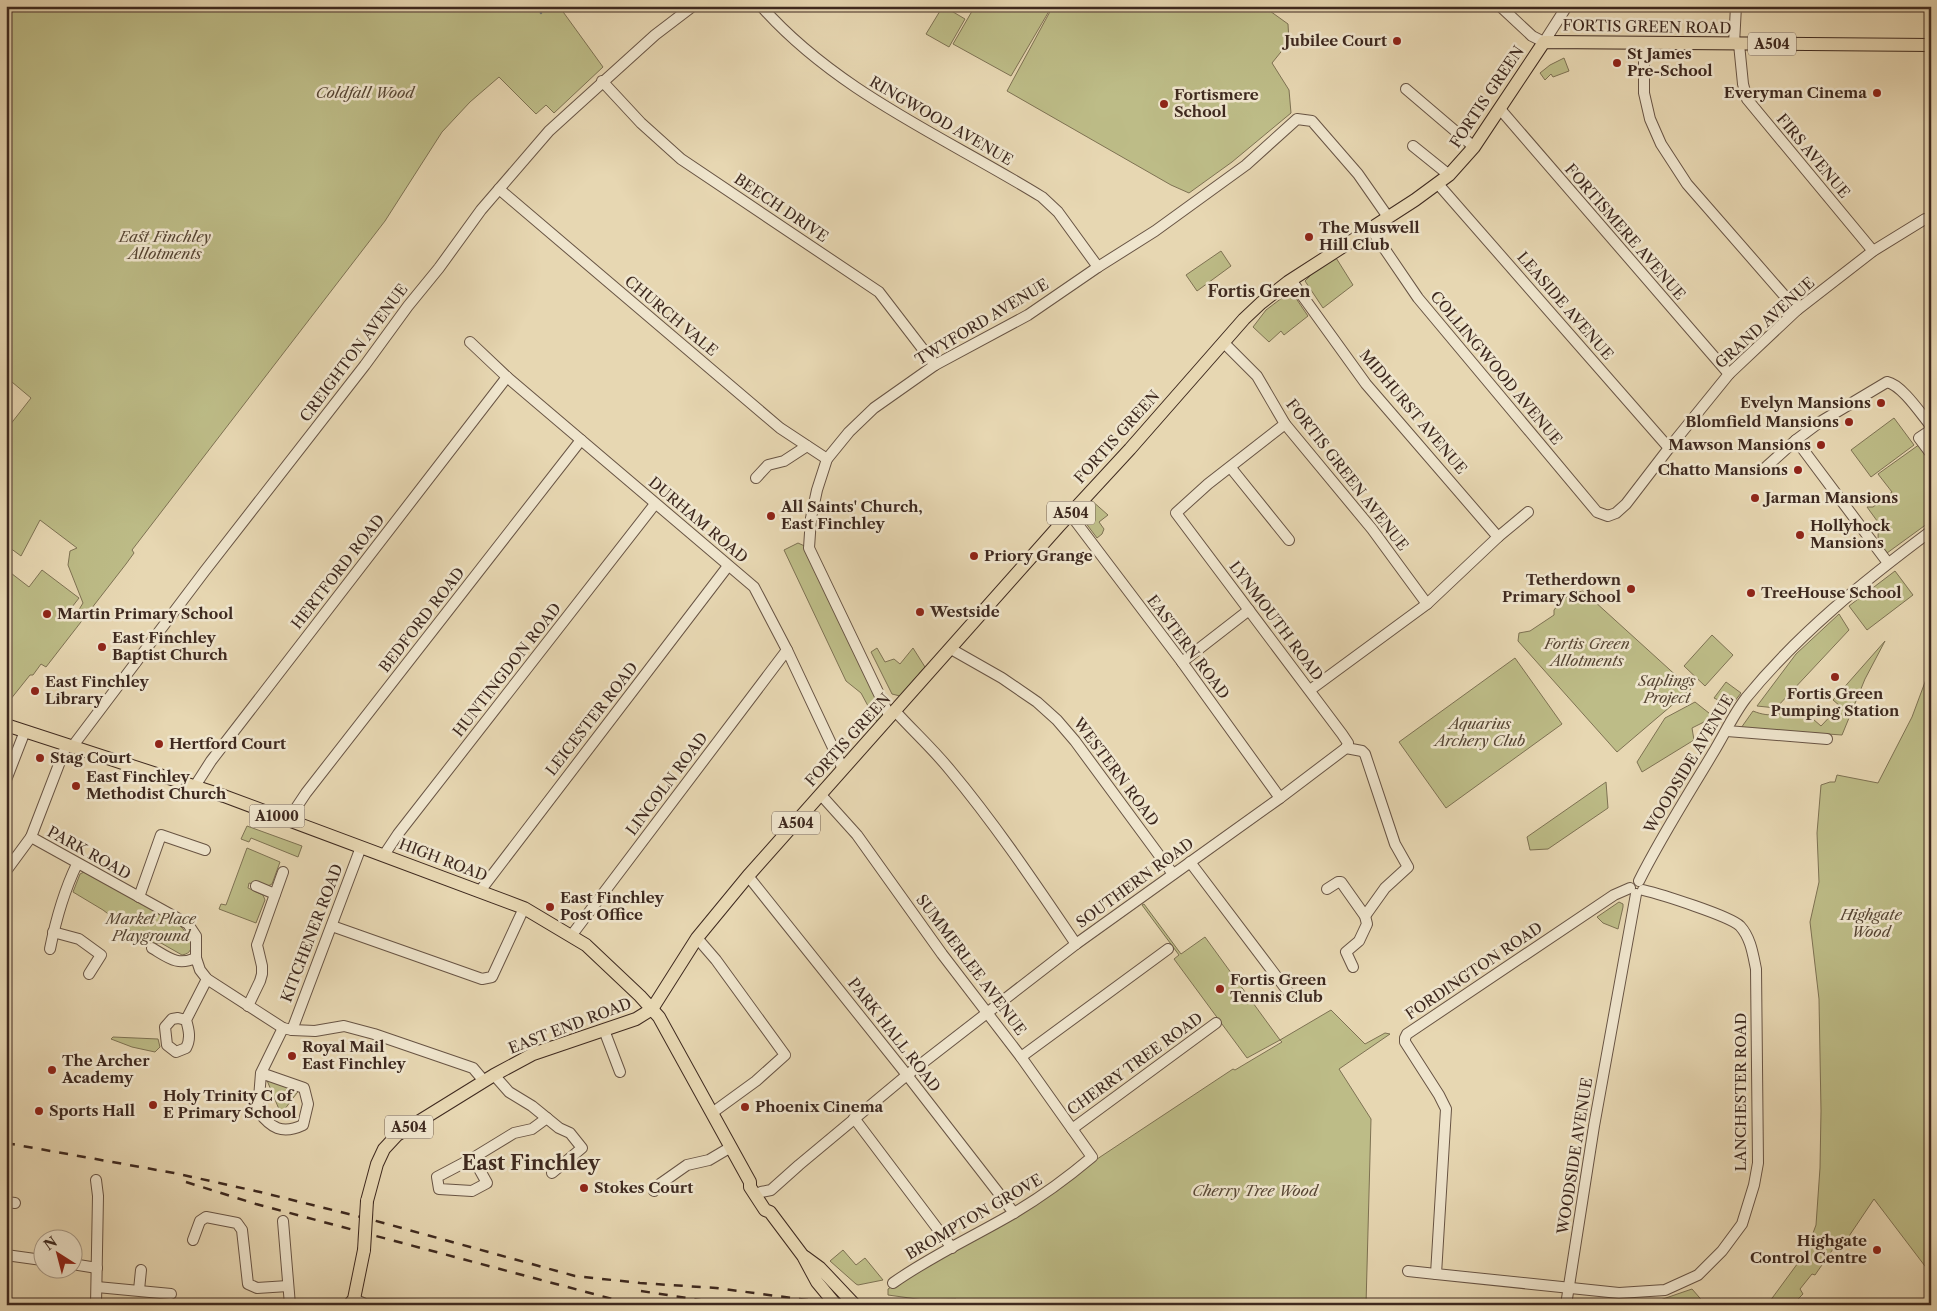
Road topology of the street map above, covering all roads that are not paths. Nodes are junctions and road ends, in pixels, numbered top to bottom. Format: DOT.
graph roads {
  1 [pos="693,6"];
  2 [pos="761,6"];
  3 [pos="1500,6"];
  4 [pos="1567,6"];
  5 [pos="1736,6"];
  6 [pos="1544,42"];
  7 [pos="1644,42"];
  8 [pos="1737,44"];
  9 [pos="1931,45"];
  10 [pos="602,81"];
  11 [pos="1406,89"];
  12 [pos="1500,109"];
  13 [pos="1413,146"];
  14 [pos="1474,147"];
  15 [pos="1449,175"];
  16 [pos="1438,184"];
  17 [pos="499,189"];
  18 [pos="1388,217"];
  19 [pos="1925,219"];
  20 [pos="1371,229"];
  21 [pos="1873,251"];
  22 [pos="1098,267"];
  23 [pos="1291,280"];
  24 [pos="1798,310"];
  25 [pos="470,342"];
  26 [pos="1223,342"];
  27 [pos="934,365"];
  28 [pos="1729,374"];
  29 [pos="507,377"];
  30 [pos="1285,424"];
  31 [pos="1931,428"];
  32 [pos="581,440"];
  33 [pos="1796,440"];
  34 [pos="807,446"];
  35 [pos="1669,448"];
  36 [pos="1931,454"];
  37 [pos="828,459"];
  38 [pos="1231,468"];
  39 [pos="1766,468"];
  40 [pos="756,478"];
  41 [pos="656,504"];
  42 [pos="1528,512"];
  43 [pos="1070,514"];
  44 [pos="1608,516"];
  45 [pos="1931,531"];
  46 [pos="1498,537"];
  47 [pos="1289,540"];
  48 [pos="1888,564"];
  49 [pos="728,566"];
  50 [pos="1427,604"];
  51 [pos="1249,610"];
  52 [pos="951,649"];
  53 [pos="787,650"];
  54 [pos="1182,662"];
  55 [pos="1310,690"];
  56 [pos="892,714"];
  57 [pos="6,725"];
  58 [pos="25,731"];
  59 [pos="1727,731"];
  60 [pos="1827,739"];
  61 [pos="69,746"];
  62 [pos="1346,748"];
  63 [pos="844,769"];
  64 [pos="6,780"];
  65 [pos="195,786"];
  66 [pos="821,795"];
  67 [pos="1280,798"];
  68 [pos="288,820"];
  69 [pos="31,838"];
  70 [pos="361,847"];
  71 [pos="205,850"];
  72 [pos="384,855"];
  73 [pos="1190,862"];
  74 [pos="78,864"];
  75 [pos="6,871"];
  76 [pos="283,872"];
  77 [pos="1173,874"];
  78 [pos="748,876"];
  79 [pos="256,886"];
  80 [pos="1637,888"];
  81 [pos="1327,890"];
  82 [pos="480,891"];
  83 [pos="275,894"];
  84 [pos="139,898"];
  85 [pos="524,908"];
  86 [pos="1366,916"];
  87 [pos="332,926"];
  88 [pos="53,932"];
  89 [pos="571,936"];
  90 [pos="697,938"];
  91 [pos="1076,944"];
  92 [pos="50,948"];
  93 [pos="152,948"];
  94 [pos="1168,949"];
  95 [pos="196,958"];
  96 [pos="1353,967"];
  97 [pos="89,974"];
  98 [pos="207,979"];
  99 [pos="1289,993"];
  100 [pos="248,1006"];
  101 [pos="652,1009"];
  102 [pos="987,1013"];
  103 [pos="186,1020"];
  104 [pos="1216,1022"];
  105 [pos="288,1029"];
  106 [pos="604,1030"];
  107 [pos="1021,1057"];
  108 [pos="620,1072"];
  109 [pos="261,1073"];
  110 [pos="907,1075"];
  111 [pos="489,1078"];
  112 [pos="712,1113"];
  113 [pos="547,1118"];
  114 [pos="854,1118"];
  115 [pos="1072,1129"];
  116 [pos="731,1147"];
  117 [pos="1092,1157"];
  118 [pos="473,1158"];
  119 [pos="552,1173"];
  120 [pos="96,1180"];
  121 [pos="750,1182"];
  122 [pos="654,1190"];
  123 [pos="766,1191"];
  124 [pos="770,1212"];
  125 [pos="1014,1213"];
  126 [pos="283,1220"];
  127 [pos="193,1240"];
  128 [pos="952,1248"];
  129 [pos="6,1255"];
  130 [pos="803,1256"];
  131 [pos="32,1259"];
  132 [pos="82,1266"];
  133 [pos="97,1268"];
  134 [pos="141,1270"];
  135 [pos="1408,1271"];
  136 [pos="1436,1274"];
  137 [pos="893,1283"];
  138 [pos="288,1286"];
  139 [pos="97,1287"];
  140 [pos="1569,1287"];
  141 [pos="139,1290"];
  142 [pos="171,1294"];
  143 [pos="352,1302"];
  144 [pos="96,1305"];
  145 [pos="290,1305"];
  146 [pos="431,1305"];
  147 [pos="836,1305"];
  148 [pos="855,1305"];
  149 [pos="1566,1305"];
  1 -- 10 [label="street, CREIGHTON AVENUE"];
  2 -- 22 [label="street, RINGWOOD AVENUE"];
  3 -- 6 [label="street"];
  4 -- 6 [label="street"];
  5 -- 8 [label="street, FIRS AVENUE"];
  6 -- 7 [label="main road, FORTIS GREEN ROAD / A504"];
  6 -- 12 [label="main road, FORTIS GREEN / A504"];
  7 -- 8 [label="main road, FORTIS GREEN ROAD / A504"];
  7 -- 24 [label="street"];
  8 -- 9 [label="main road, FORTIS GREEN ROAD / A504"];
  8 -- 21 [label="street, FIRS AVENUE"];
  10 -- 17 [label="street, CREIGHTON AVENUE"];
  10 -- 27 [label="street, BEECH DRIVE"];
  11 -- 14 [label="street"];
  12 -- 14 [label="main road, FORTIS GREEN / A504"];
  12 -- 28 [label="street, FORTISMERE AVENUE"];
  13 -- 15 [label="street"];
  14 -- 15 [label="main road, FORTIS GREEN / A504"];
  15 -- 16 [label="main road, FORTIS GREEN / A504"];
  16 -- 18 [label="main road, FORTIS GREEN / A504"];
  16 -- 35 [label="street, LEASIDE AVENUE"];
  17 -- 34 [label="street, CHURCH VALE"];
  17 -- 61 [label="street, CREIGHTON AVENUE"];
  18 -- 20 [label="main road, FORTIS GREEN / A504"];
  18 -- 22 [label="street, TWYFORD AVENUE"];
  19 -- 21 [label="street, GRAND AVENUE"];
  20 -- 23 [label="main road, FORTIS GREEN / A504"];
  20 -- 44 [label="street, COLLINGWOOD AVENUE"];
  21 -- 24 [label="street, GRAND AVENUE"];
  22 -- 27 [label="street, TWYFORD AVENUE"];
  23 -- 26 [label="main road, FORTIS GREEN / A504"];
  23 -- 46 [label="street, MIDHURST AVENUE"];
  24 -- 28 [label="street, GRAND AVENUE"];
  25 -- 29 [label="street, DURHAM ROAD"];
  26 -- 30 [label="street, FORTIS GREEN AVENUE"];
  26 -- 43 [label="main road, FORTIS GREEN / A504"];
  27 -- 37 [label="street, TWYFORD AVENUE"];
  28 -- 35 [label="street, GRAND AVENUE"];
  29 -- 32 [label="street, DURHAM ROAD"];
  29 -- 65 [label="street, HERTFORD ROAD"];
  30 -- 38 [label="street"];
  30 -- 50 [label="street, FORTIS GREEN AVENUE"];
  31 -- 33 [label="street"];
  31 -- 36 [label="street"];
  32 -- 41 [label="street, DURHAM ROAD"];
  32 -- 68 [label="street, BEDFORD ROAD"];
  33 -- 39 [label="street"];
  33 -- 48 [label="street"];
  34 -- 37 [label="street, CHURCH VALE"];
  34 -- 40 [label="street"];
  35 -- 44 [label="street, GRAND AVENUE"];
  37 -- 56 [label="street, TWYFORD AVENUE"];
  38 -- 47 [label="street"];
  38 -- 51 [label="street, LYNMOUTH ROAD"];
  41 -- 49 [label="street, DURHAM ROAD"];
  41 -- 72 [label="street, HUNTINGDON ROAD"];
  42 -- 46 [label="street"];
  43 -- 52 [label="main road, FORTIS GREEN / A504"];
  43 -- 54 [label="street, EASTERN ROAD"];
  45 -- 48 [label="street, WOODSIDE AVENUE"];
  46 -- 50 [label="street"];
  48 -- 59 [label="street, WOODSIDE AVENUE"];
  49 -- 53 [label="street, DURHAM ROAD"];
  49 -- 82 [label="street, LEICESTER ROAD"];
  50 -- 55 [label="street"];
  51 -- 54 [label="street"];
  51 -- 55 [label="street, LYNMOUTH ROAD"];
  52 -- 56 [label="main road, FORTIS GREEN / A504"];
  52 -- 77 [label="street, WESTERN ROAD"];
  53 -- 63 [label="street, DURHAM ROAD"];
  53 -- 89 [label="street, LINCOLN ROAD"];
  54 -- 67 [label="street, EASTERN ROAD"];
  55 -- 62 [label="street, LYNMOUTH ROAD"];
  56 -- 63 [label="main road, FORTIS GREEN / A504"];
  56 -- 91 [label="street, TWYFORD AVENUE"];
  57 -- 58 [label="main road, HIGH ROAD / A1000"];
  58 -- 61 [label="main road, HIGH ROAD / A1000"];
  58 -- 64 [label="street"];
  59 -- 60 [label="street"];
  59 -- 80 [label="street, WOODSIDE AVENUE"];
  61 -- 65 [label="main road, HIGH ROAD / A1000"];
  61 -- 69 [label="street, PARK ROAD"];
  62 -- 67 [label="street, SOUTHERN ROAD"];
  62 -- 86 [label="street"];
  63 -- 66 [label="main road, FORTIS GREEN / A504"];
  65 -- 68 [label="main road, HIGH ROAD / A1000"];
  66 -- 78 [label="main road, FORTIS GREEN / A504"];
  66 -- 102 [label="street, SUMMERLEE AVENUE"];
  67 -- 73 [label="street, SOUTHERN ROAD"];
  68 -- 70 [label="main road, HIGH ROAD / A1000"];
  69 -- 74 [label="street, PARK ROAD"];
  69 -- 75 [label="street"];
  70 -- 72 [label="main road, HIGH ROAD / A1000"];
  70 -- 87 [label="street, KITCHENER ROAD"];
  71 -- 84 [label="street"];
  72 -- 82 [label="main road, HIGH ROAD / A1000"];
  73 -- 77 [label="street, SOUTHERN ROAD"];
  73 -- 99 [label="street"];
  74 -- 84 [label="street, PARK ROAD"];
  74 -- 88 [label="street"];
  76 -- 83 [label="street"];
  77 -- 91 [label="street, SOUTHERN ROAD"];
  78 -- 90 [label="main road, FORTIS GREEN / A504"];
  78 -- 110 [label="street, PARK HALL ROAD"];
  79 -- 83 [label="street"];
  80 -- 136 [label="street, FORDINGTON ROAD"];
  80 -- 140 [label="street, WOODSIDE AVENUE"];
  80 -- 140 [label="street, LANCHESTER ROAD"];
  81 -- 86 [label="street"];
  82 -- 85 [label="main road, HIGH ROAD / A1000"];
  83 -- 100 [label="street"];
  84 -- 95 [label="street, PARK ROAD"];
  85 -- 87 [label="street"];
  85 -- 89 [label="main road, HIGH ROAD / A1000"];
  86 -- 96 [label="street"];
  87 -- 105 [label="street, KITCHENER ROAD"];
  88 -- 92 [label="street"];
  88 -- 97 [label="street"];
  89 -- 101 [label="main road, HIGH ROAD / A1000"];
  90 -- 101 [label="main road, FORTIS GREEN / A504"];
  90 -- 112 [label="street"];
  91 -- 102 [label="street, SOUTHERN ROAD"];
  93 -- 95 [label="street"];
  94 -- 107 [label="street"];
  95 -- 98 [label="street"];
  98 -- 100 [label="street"];
  98 -- 103 [label="street"];
  100 -- 105 [label="street"];
  101 -- 106 [label="main road, EAST END ROAD / A504"];
  101 -- 112 [label="main road, HIGH ROAD / A1000"];
  102 -- 107 [label="street, SUMMERLEE AVENUE"];
  102 -- 110 [label="street, SOUTHERN ROAD"];
  104 -- 115 [label="street, CHERRY TREE ROAD"];
  105 -- 109 [label="street, KITCHENER ROAD"];
  105 -- 111 [label="street"];
  106 -- 108 [label="street"];
  106 -- 111 [label="main road, EAST END ROAD / A504"];
  107 -- 115 [label="street, SUMMERLEE AVENUE"];
  109 -- 109 [label="street"];
  110 -- 114 [label="street, SOUTHERN ROAD"];
  110 -- 125 [label="street, PARK HALL ROAD"];
  111 -- 113 [label="street"];
  111 -- 143 [label="main road, EAST END ROAD / A504, bridge"];
  112 -- 116 [label="main road, HIGH ROAD / A1000"];
  113 -- 118 [label="street"];
  113 -- 119 [label="street"];
  114 -- 123 [label="street, SOUTHERN ROAD"];
  114 -- 128 [label="street"];
  115 -- 117 [label="street, SUMMERLEE AVENUE"];
  116 -- 121 [label="main road, HIGH ROAD / A1000"];
  116 -- 122 [label="street"];
  117 -- 125 [label="street, BROMPTON GROVE"];
  118 -- 118 [label="street"];
  120 -- 133 [label="street"];
  121 -- 123 [label="main road, HIGH ROAD / A1000"];
  121 -- 124 [label="main road, HIGH ROAD / A1000"];
  123 -- 124 [label="main road, HIGH ROAD / A1000"];
  124 -- 130 [label="main road, HIGH ROAD / A1000"];
  125 -- 128 [label="street, BROMPTON GROVE"];
  126 -- 138 [label="street"];
  127 -- 138 [label="street"];
  128 -- 137 [label="street, BROMPTON GROVE"];
  129 -- 131 [label="street"];
  130 -- 147 [label="main road, HIGH ROAD / A1000"];
  130 -- 148 [label="main road, HIGH ROAD / A1000"];
  132 -- 133 [label="street"];
  133 -- 139 [label="street"];
  134 -- 141 [label="street"];
  135 -- 136 [label="street"];
  136 -- 140 [label="street"];
  138 -- 145 [label="street"];
  139 -- 141 [label="street"];
  139 -- 144 [label="street"];
  140 -- 149 [label="street, WOODSIDE AVENUE"];
  141 -- 142 [label="street"];
  143 -- 146 [label="street"];
}
